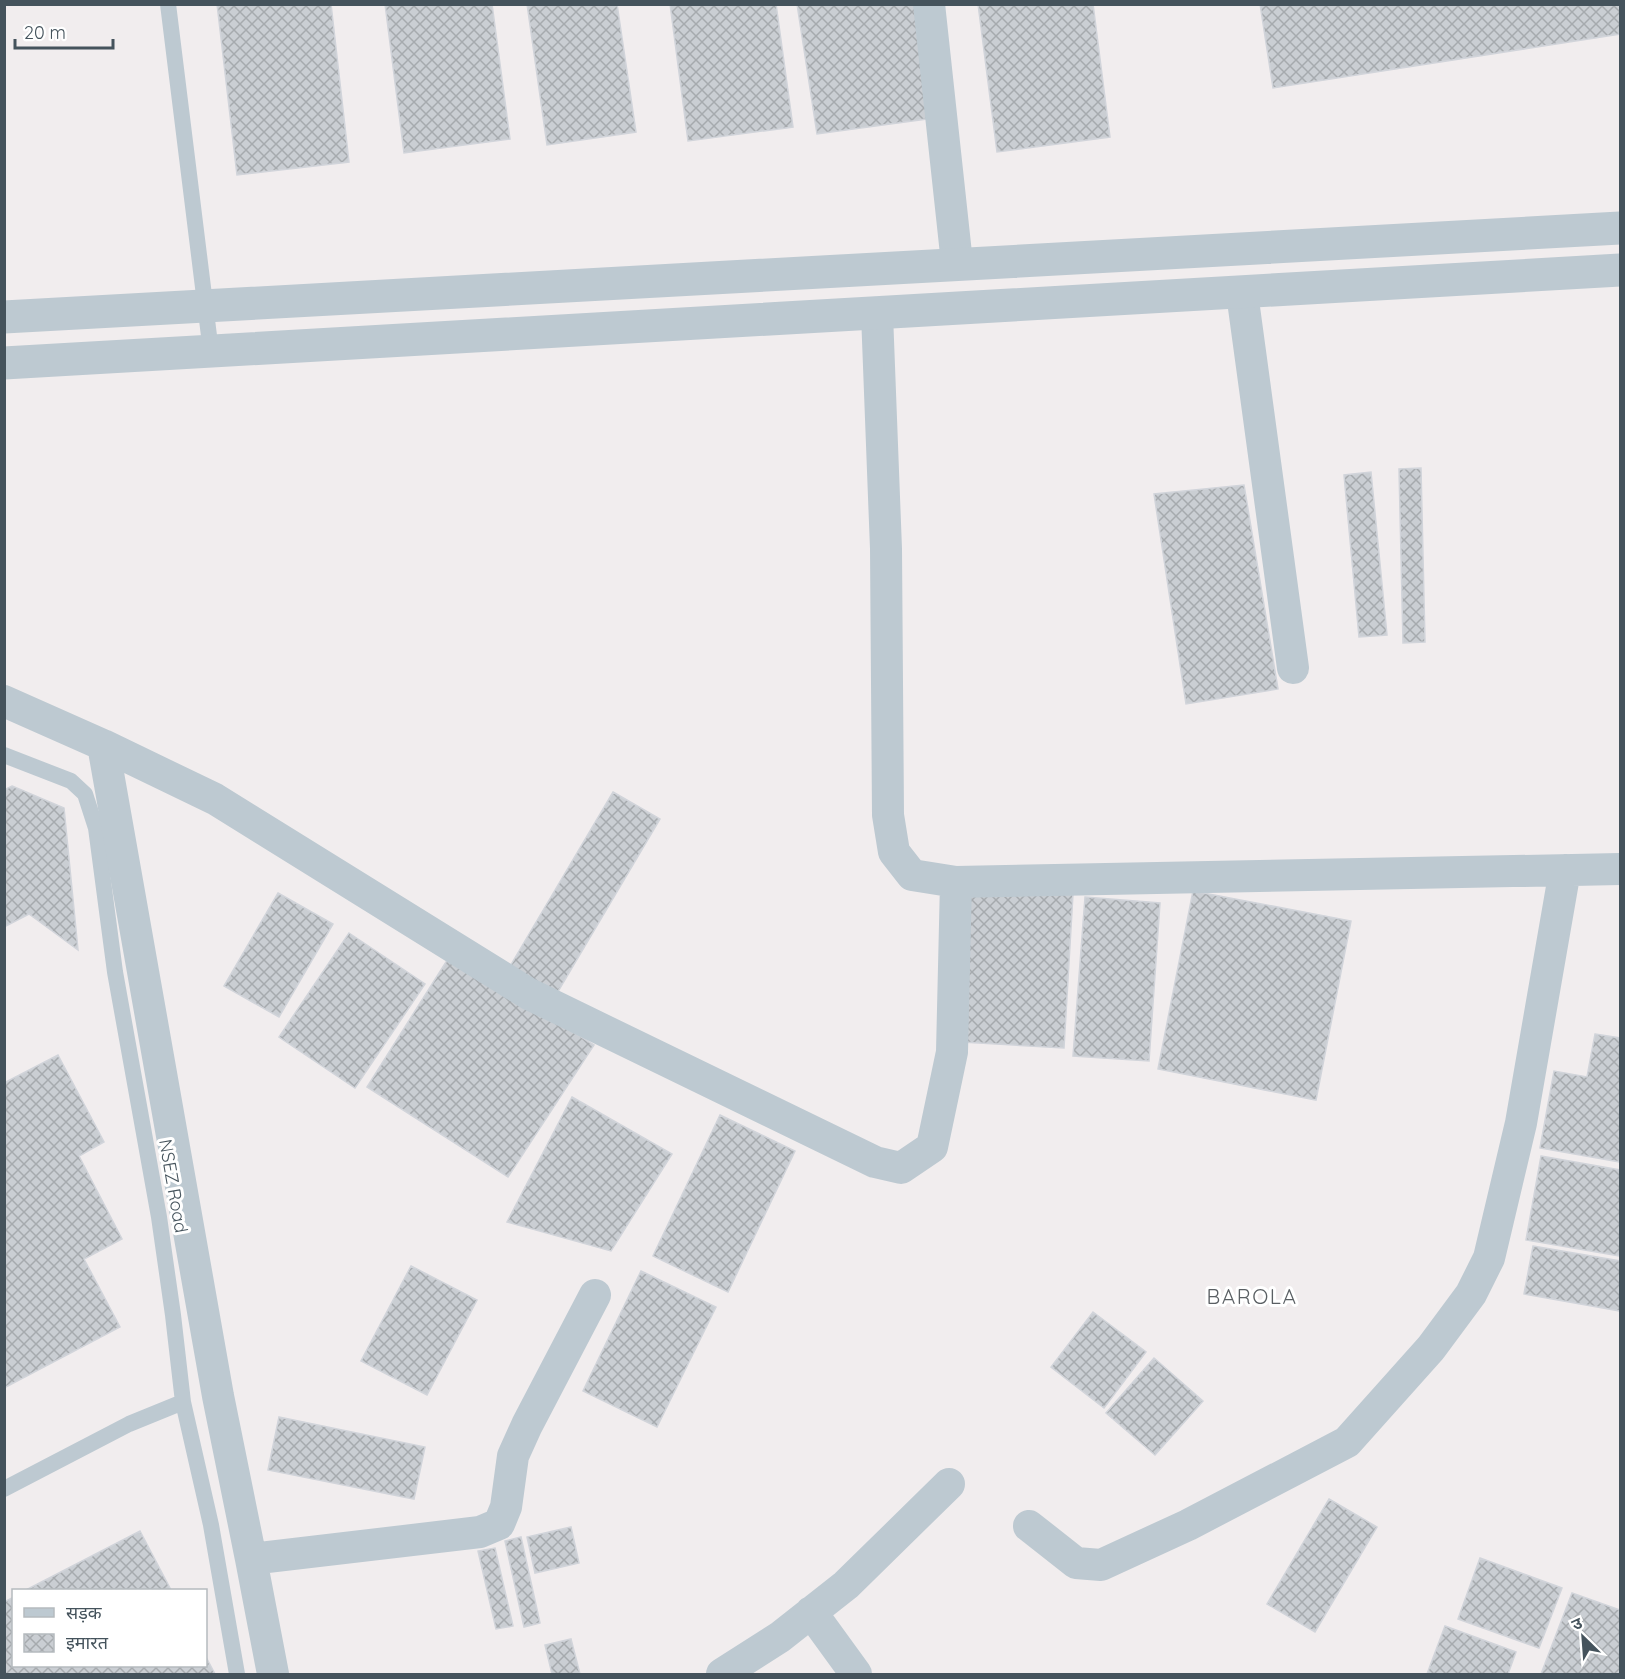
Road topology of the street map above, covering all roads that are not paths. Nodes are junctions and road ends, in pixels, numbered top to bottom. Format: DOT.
graph roads {
  1 [pos="168,4"];
  2 [pos="929,4"];
  3 [pos="1620,228"];
  4 [pos="957,263"];
  5 [pos="1620,270"];
  6 [pos="1242,293"];
  7 [pos="206,306"];
  8 [pos="877,314"];
  9 [pos="4,317"];
  10 [pos="211,352"];
  11 [pos="4,363"];
  12 [pos="1293,668"];
  13 [pos="4,701"];
  14 [pos="103,745"];
  15 [pos="4,755"];
  16 [pos="1620,869"];
  17 [pos="1565,870"];
  18 [pos="956,882"];
  19 [pos="596,1295"];
  20 [pos="183,1402"];
  21 [pos="949,1484"];
  22 [pos="4,1489"];
  23 [pos="1029,1526"];
  24 [pos="251,1559"];
  25 [pos="811,1612"];
  26 [pos="237,1674"];
  27 [pos="273,1674"];
  28 [pos="722,1674"];
  29 [pos="856,1674"];
  1 -- 7 [label="lane"];
  2 -- 4 [label="street"];
  3 -- 4 [label="street"];
  4 -- 7 [label="street"];
  5 -- 6 [label="street"];
  6 -- 8 [label="street"];
  6 -- 12 [label="street"];
  7 -- 9 [label="street"];
  7 -- 10 [label="lane"];
  8 -- 10 [label="street"];
  8 -- 18 [label="street"];
  10 -- 11 [label="street"];
  13 -- 14 [label="street"];
  14 -- 18 [label="street"];
  14 -- 24 [label="street"];
  15 -- 20 [label="lane, NSEZ Road"];
  16 -- 17 [label="street"];
  17 -- 18 [label="street"];
  17 -- 23 [label="street"];
  19 -- 24 [label="street"];
  20 -- 22 [label="lane"];
  20 -- 26 [label="lane, NSEZ Road"];
  21 -- 25 [label="street"];
  24 -- 27 [label="street"];
  25 -- 28 [label="street"];
  25 -- 29 [label="street"];
}
